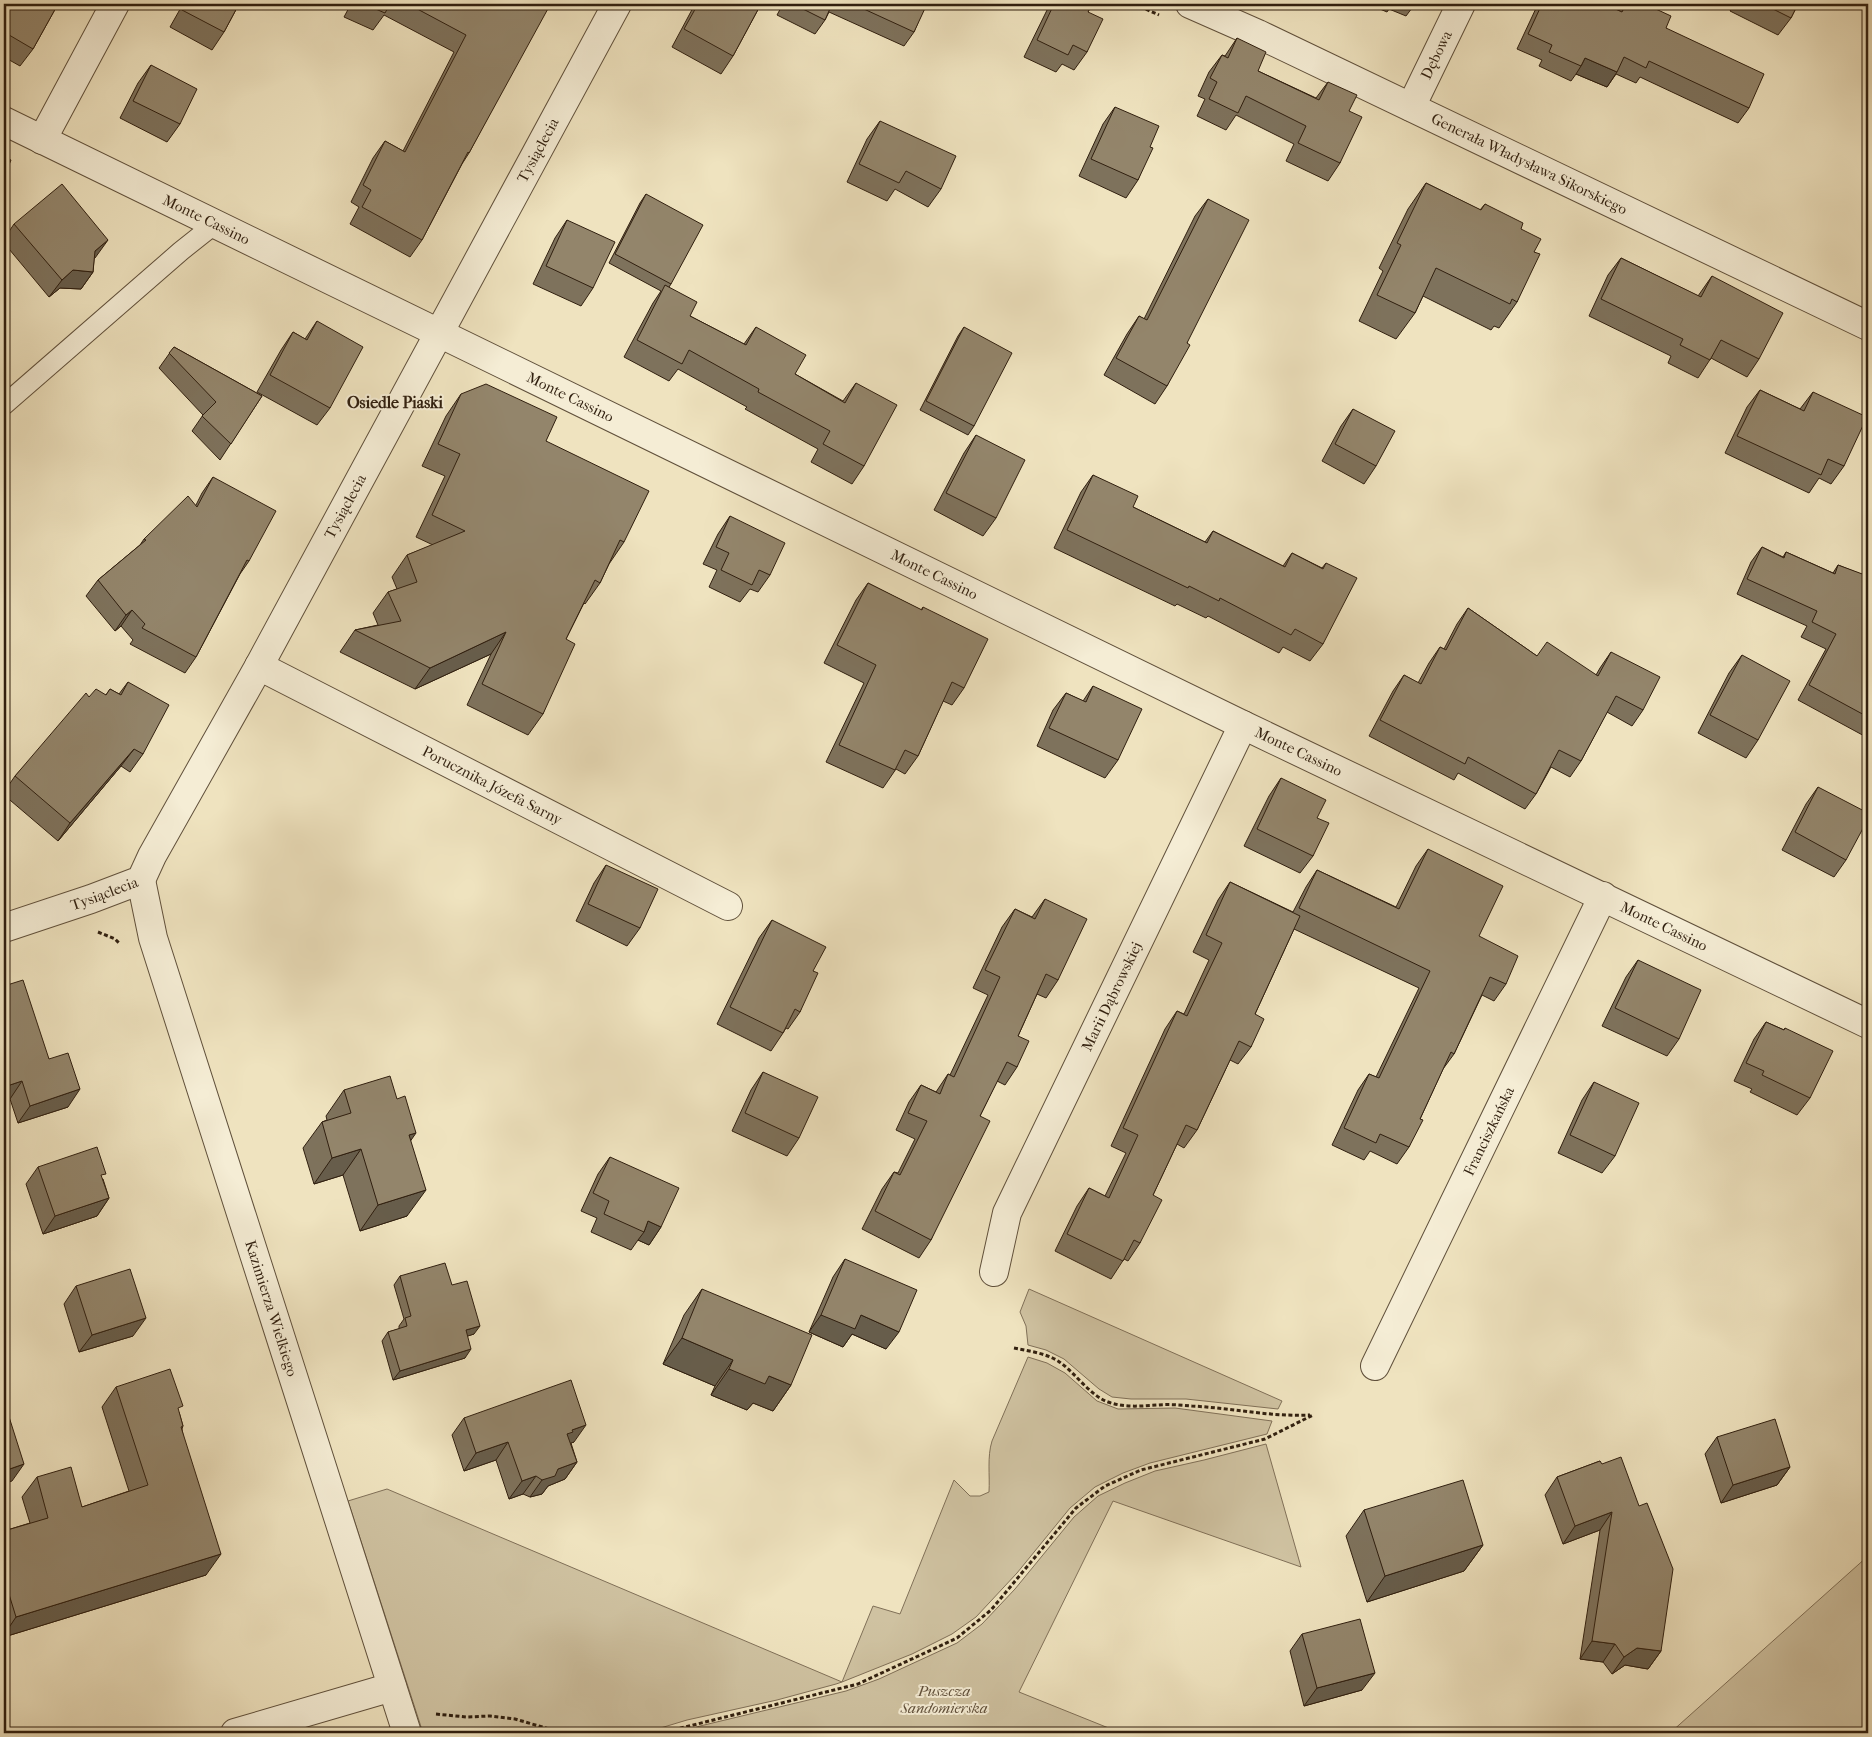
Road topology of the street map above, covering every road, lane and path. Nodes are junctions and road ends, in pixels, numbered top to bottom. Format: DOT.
graph roads {
  1 [pos="115,4"];
  2 [pos="617,4"];
  3 [pos="1190,4"];
  4 [pos="1461,4"];
  5 [pos="1411,107"];
  6 [pos="4,121"];
  7 [pos="42,140"];
  8 [pos="215,224"];
  9 [pos="1868,326"];
  10 [pos="439,333"];
  11 [pos="4,405"];
  12 [pos="259,666"];
  13 [pos="1244,725"];
  14 [pos="140,880"];
  15 [pos="1603,896"];
  16 [pos="728,906"];
  17 [pos="4,928"];
  18 [pos="1868,1024"];
  19 [pos="994,1272"];
  20 [pos="1014,1348"];
  21 [pos="1374,1366"];
  22 [pos="395,1697"];
  23 [pos="235,1733"];
  24 [pos="406,1733"];
  25 [pos="563,1733"];
  26 [pos="661,1733"];
  1 -- 7 [label="street"];
  2 -- 10 [label="street, Tysiąclecia"];
  3 -- 5 [label="street, Generała Władysława Sikorskiego"];
  4 -- 5 [label="street, Dębowa"];
  5 -- 9 [label="street, Generała Władysława Sikorskiego"];
  6 -- 7 [label="street, Monte Cassino"];
  7 -- 8 [label="street, Monte Cassino"];
  8 -- 10 [label="street, Monte Cassino"];
  8 -- 11 [label="lane"];
  10 -- 12 [label="street, Tysiąclecia"];
  10 -- 13 [label="street, Monte Cassino"];
  12 -- 14 [label="street, Tysiąclecia"];
  12 -- 16 [label="street, Porucznika Józefa Sarny"];
  13 -- 15 [label="street, Monte Cassino"];
  13 -- 19 [label="street, Marii Dąbrowskiej"];
  14 -- 17 [label="street, Tysiąclecia"];
  14 -- 22 [label="street, Kazimierza Wielkiego"];
  15 -- 18 [label="street, Monte Cassino"];
  15 -- 21 [label="street, Franciszkańska"];
  20 -- 26 [label="path"];
  22 -- 23 [label="street"];
  22 -- 24 [label="street, Kazimierza Wielkiego"];
  22 -- 25 [label="path"];
}
